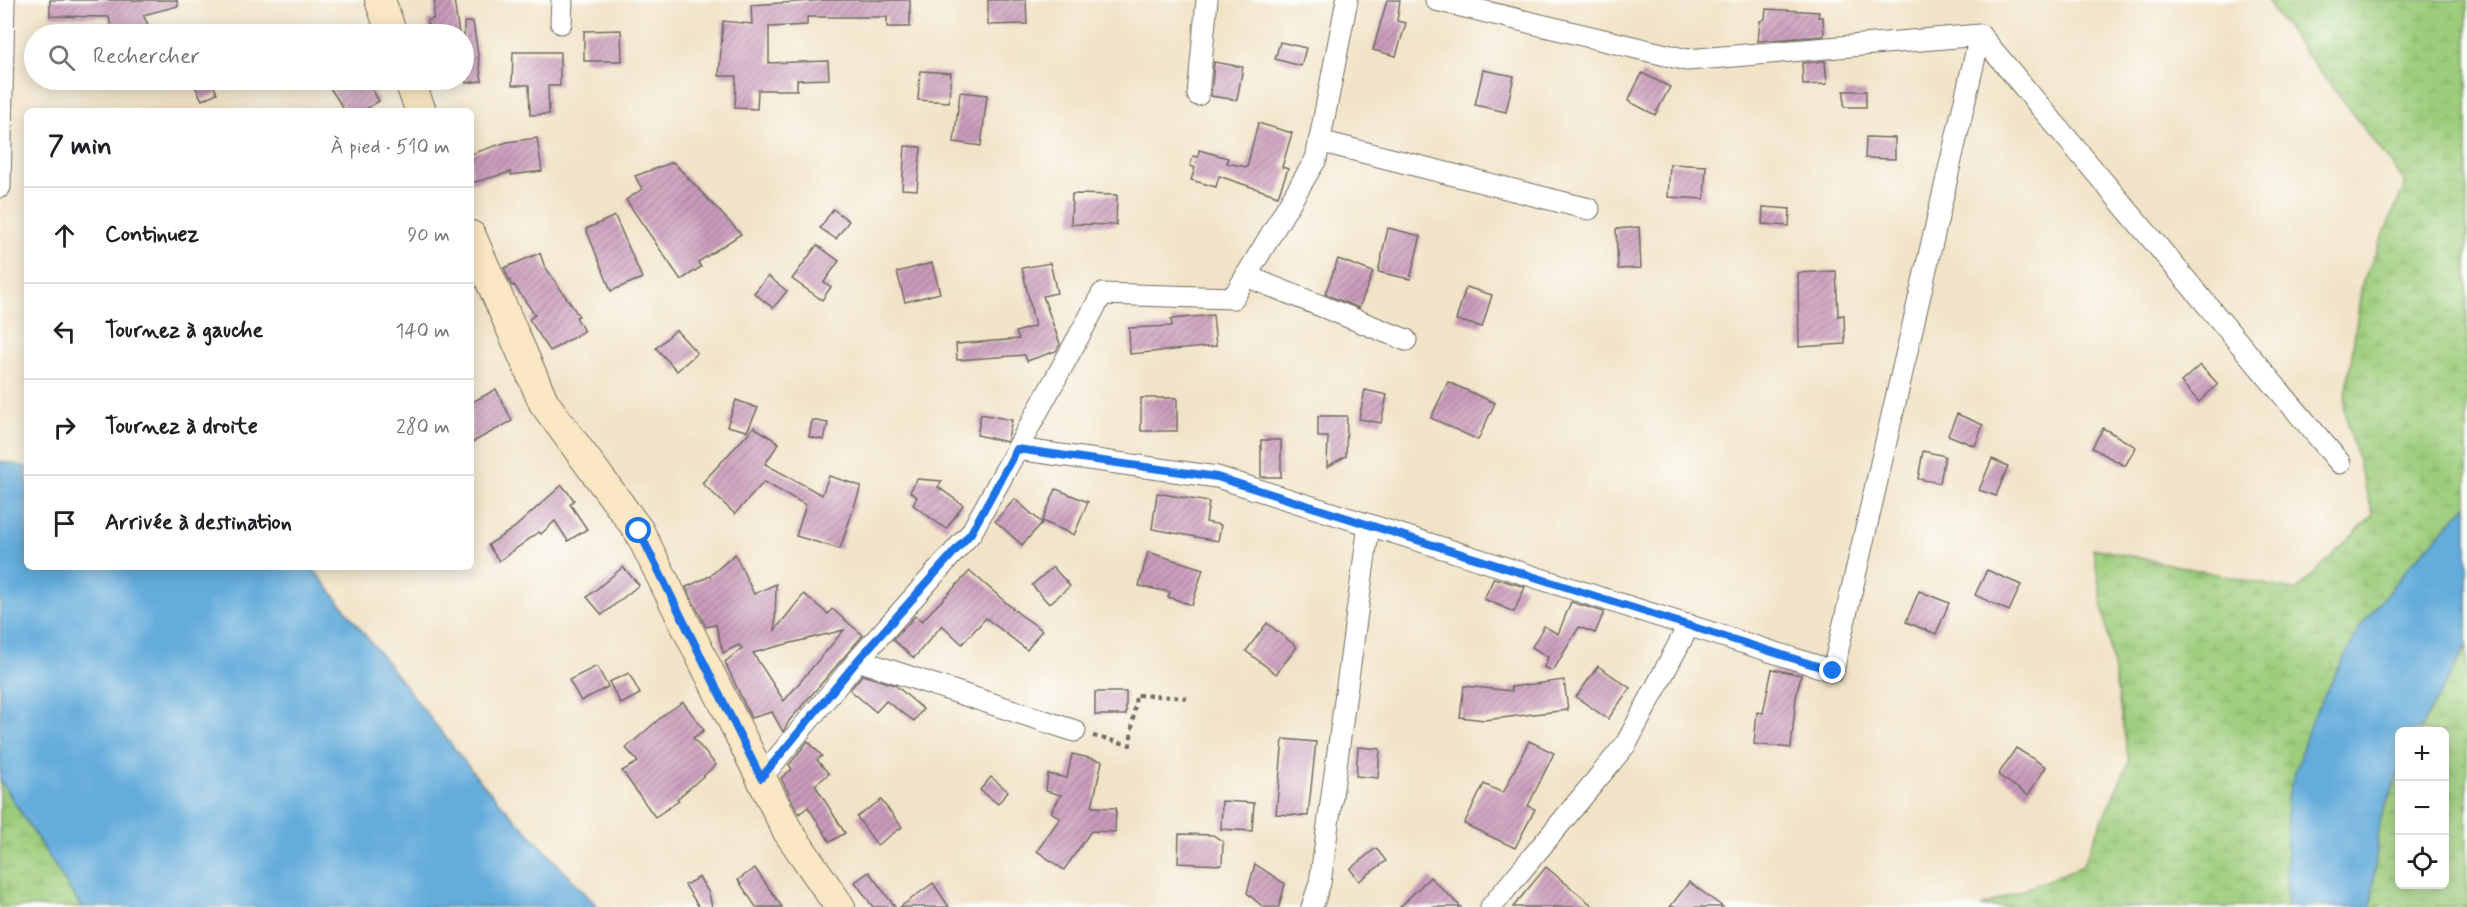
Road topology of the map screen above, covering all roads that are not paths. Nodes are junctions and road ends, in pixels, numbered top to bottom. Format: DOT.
graph roads {
  1 [pos="4,0"];
  2 [pos="380,0"];
  3 [pos="562,0"];
  4 [pos="1207,0"];
  5 [pos="1347,0"];
  6 [pos="1436,0"];
  7 [pos="561,23"];
  8 [pos="388,24"];
  9 [pos="1,32"];
  10 [pos="1980,35"];
  11 [pos="413,90"];
  12 [pos="1198,94"];
  13 [pos="420,108"];
  14 [pos="1319,141"];
  15 [pos="0,187"];
  16 [pos="1588,209"];
  17 [pos="474,243"];
  18 [pos="1246,276"];
  19 [pos="1406,340"];
  20 [pos="1017,449"];
  21 [pos="2340,463"];
  22 [pos="1369,525"];
  23 [pos="1689,625"];
  24 [pos="858,660"];
  25 [pos="1075,731"];
  26 [pos="761,778"];
  27 [pos="840,907"];
  28 [pos="1312,907"];
  29 [pos="1491,907"];
  1 -- 9 [label="street"];
  2 -- 8 [label="main road"];
  3 -- 7 [label="street"];
  4 -- 12 [label="street"];
  5 -- 14 [label="street"];
  6 -- 10 [label="street"];
  9 -- 15 [label="street"];
  10 -- 21 [label="street"];
  10 -- 23 [label="street"];
  11 -- 13 [label="main road"];
  14 -- 16 [label="street"];
  14 -- 18 [label="street"];
  17 -- 26 [label="main road"];
  18 -- 19 [label="street"];
  18 -- 20 [label="street"];
  20 -- 22 [label="street"];
  20 -- 24 [label="street"];
  22 -- 23 [label="street"];
  22 -- 28 [label="street"];
  23 -- 29 [label="street"];
  24 -- 25 [label="street"];
  24 -- 26 [label="street"];
  26 -- 27 [label="main road"];
}
